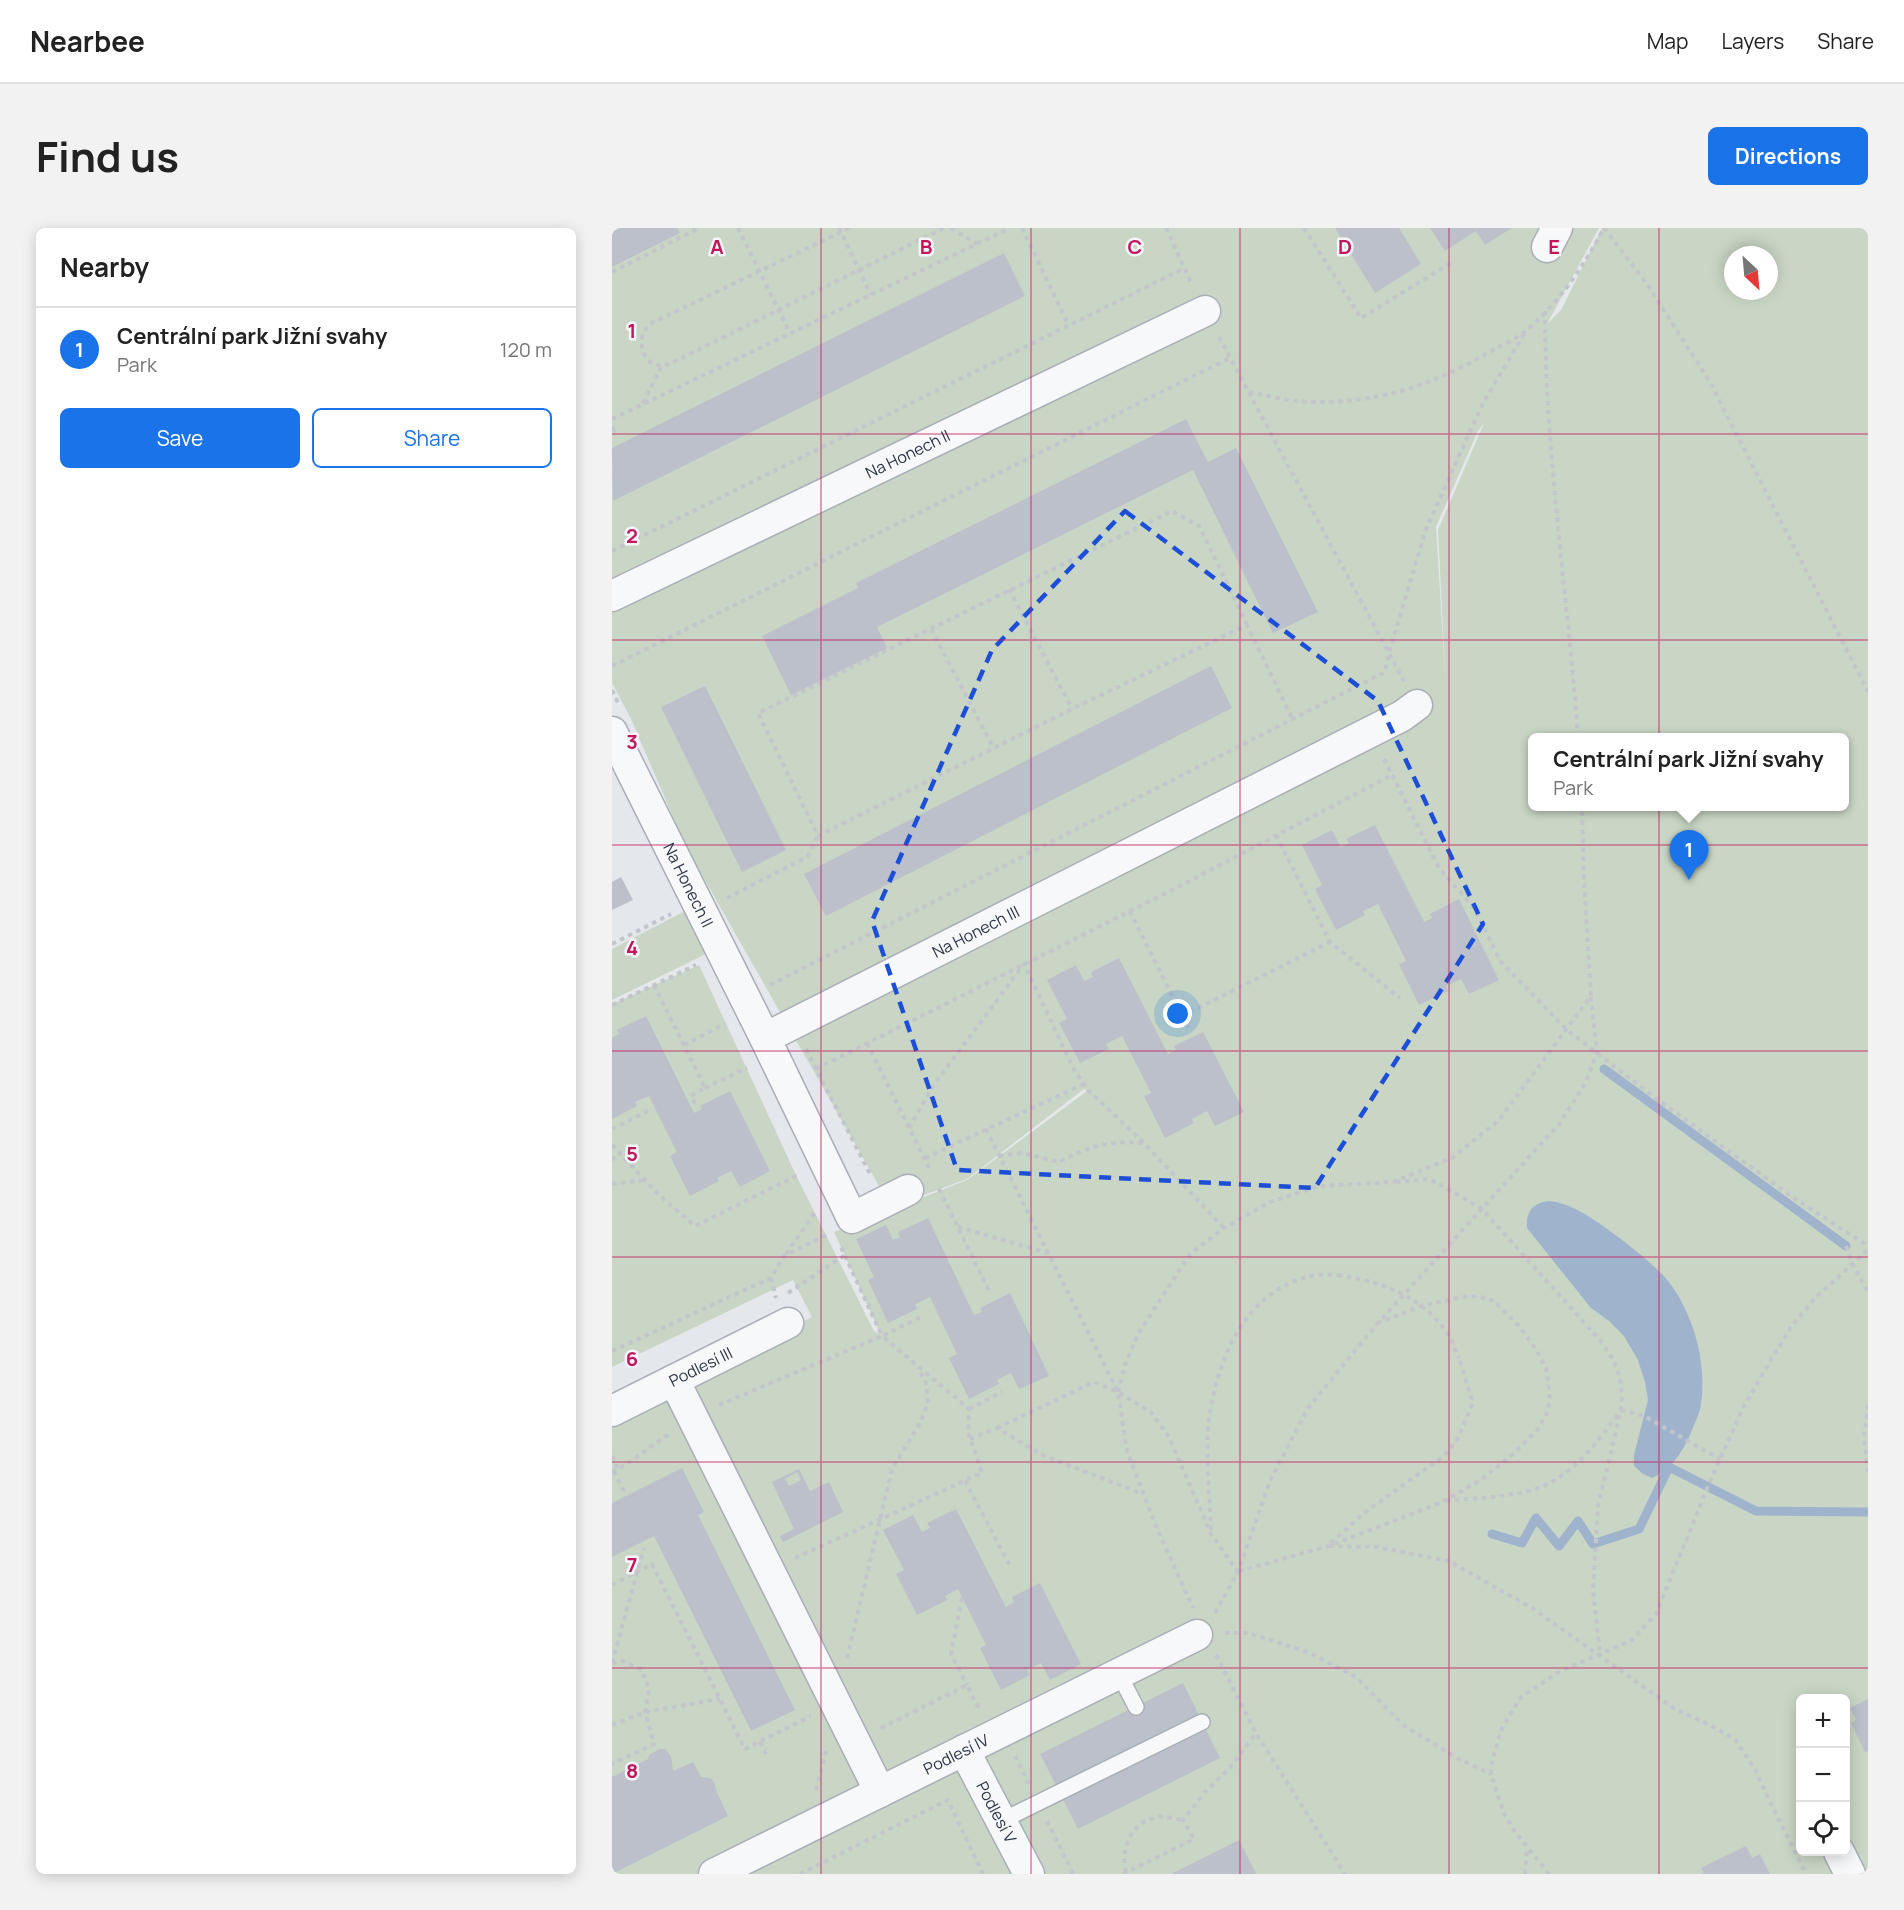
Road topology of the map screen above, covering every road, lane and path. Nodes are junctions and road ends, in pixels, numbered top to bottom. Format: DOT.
graph roads {
  1 [pos="699,228"];
  2 [pos="738,228"];
  3 [pos="849,228"];
  4 [pos="944,228"];
  5 [pos="951,228"];
  6 [pos="1010,228"];
  7 [pos="1022,228"];
  8 [pos="1166,228"];
  9 [pos="1304,228"];
  10 [pos="1604,228"];
  11 [pos="840,230"];
  12 [pos="977,244"];
  13 [pos="1451,263"];
  14 [pos="1184,269"];
  15 [pos="859,270"];
  16 [pos="612,272"];
  17 [pos="759,272"];
  18 [pos="871,295"];
  19 [pos="778,310"];
  20 [pos="1206,311"];
  21 [pos="1545,311"];
  22 [pos="1068,324"];
  23 [pos="1526,331"];
  24 [pos="790,333"];
  25 [pos="1230,358"];
  26 [pos="661,367"];
  27 [pos="1249,392"];
  28 [pos="642,404"];
  29 [pos="612,419"];
  30 [pos="612,427"];
  31 [pos="612,432"];
  32 [pos="612,551"];
  33 [pos="1009,589"];
  34 [pos="612,596"];
  35 [pos="1247,625"];
  36 [pos="931,629"];
  37 [pos="1389,653"];
  38 [pos="612,666"];
  39 [pos="1868,692"];
  40 [pos="1417,705"];
  41 [pos="1072,709"];
  42 [pos="1292,718"];
  43 [pos="612,732"];
  44 [pos="1370,732"];
  45 [pos="1578,733"];
  46 [pos="994,749"];
  47 [pos="1392,775"];
  48 [pos="1582,811"];
  49 [pos="1276,835"];
  50 [pos="818,836"];
  51 [pos="710,901"];
  52 [pos="1130,911"];
  53 [pos="1330,942"];
  54 [pos="612,945"];
  55 [pos="722,953"];
  56 [pos="1024,964"];
  57 [pos="654,985"];
  58 [pos="766,987"];
  59 [pos="1591,996"];
  60 [pos="1400,998"];
  61 [pos="612,1005"];
  62 [pos="1182,1016"];
  63 [pos="731,1021"];
  64 [pos="1566,1029"];
  65 [pos="1190,1031"];
  66 [pos="765,1038"];
  67 [pos="867,1043"];
  68 [pos="684,1045"];
  69 [pos="1597,1052"];
  70 [pos="753,1065"];
  71 [pos="1084,1084"];
  72 [pos="705,1088"];
  73 [pos="697,1107"];
  74 [pos="650,1110"];
  75 [pos="909,1128"];
  76 [pos="612,1129"];
  77 [pos="986,1130"];
  78 [pos="1144,1143"];
  79 [pos="612,1146"];
  80 [pos="619,1153"];
  81 [pos="999,1156"];
  82 [pos="925,1158"];
  83 [pos="612,1160"];
  84 [pos="806,1172"];
  85 [pos="645,1180"];
  86 [pos="873,1181"];
  87 [pos="1393,1182"];
  88 [pos="612,1184"];
  89 [pos="920,1184"];
  90 [pos="938,1187"];
  91 [pos="821,1203"];
  92 [pos="1481,1209"];
  93 [pos="958,1227"];
  94 [pos="1224,1228"];
  95 [pos="834,1232"];
  96 [pos="838,1240"];
  97 [pos="1846,1246"];
  98 [pos="1868,1248"];
  99 [pos="1049,1253"];
  100 [pos="785,1255"];
  101 [pos="845,1255"];
  102 [pos="1852,1263"];
  103 [pos="988,1291"];
  104 [pos="1868,1292"];
  105 [pos="787,1294"];
  106 [pos="923,1316"];
  107 [pos="788,1323"];
  108 [pos="1377,1324"];
  109 [pos="882,1336"];
  110 [pos="612,1351"];
  111 [pos="918,1366"];
  112 [pos="674,1380"];
  113 [pos="1002,1392"];
  114 [pos="1118,1392"];
  115 [pos="1868,1405"];
  116 [pos="969,1409"];
  117 [pos="1621,1410"];
  118 [pos="612,1411"];
  119 [pos="692,1417"];
  120 [pos="997,1428"];
  121 [pos="970,1438"];
  122 [pos="612,1456"];
  123 [pos="1720,1459"];
  124 [pos="615,1470"];
  125 [pos="1868,1474"];
  126 [pos="965,1481"];
  127 [pos="625,1493"];
  128 [pos="1144,1494"];
  129 [pos="1442,1502"];
  130 [pos="879,1521"];
  131 [pos="1211,1534"];
  132 [pos="1329,1546"];
  133 [pos="644,1548"];
  134 [pos="1011,1568"];
  135 [pos="769,1569"];
  136 [pos="637,1572"];
  137 [pos="1238,1572"];
  138 [pos="612,1585"];
  139 [pos="962,1598"];
  140 [pos="1201,1634"];
  141 [pos="1600,1654"];
  142 [pos="612,1663"];
  143 [pos="1119,1674"];
  144 [pos="967,1685"];
  145 [pos="720,1700"];
  146 [pos="836,1704"];
  147 [pos="1136,1707"];
  148 [pos="645,1712"];
  149 [pos="1202,1722"];
  150 [pos="612,1725"];
  151 [pos="1256,1732"];
  152 [pos="760,1742"];
  153 [pos="826,1747"];
  154 [pos="964,1750"];
  155 [pos="766,1754"];
  156 [pos="612,1764"];
  157 [pos="1491,1774"];
  158 [pos="816,1791"];
  159 [pos="880,1792"];
  160 [pos="1183,1820"];
  161 [pos="1001,1821"];
  162 [pos="1527,1847"];
  163 [pos="1841,1856"];
  164 [pos="1125,1873"];
  165 [pos="714,1874"];
  166 [pos="800,1874"];
  167 [pos="983,1874"];
  168 [pos="1029,1874"];
  169 [pos="1345,1874"];
  170 [pos="1525,1874"];
  171 [pos="1549,1874"];
  172 [pos="1806,1874"];
  173 [pos="1850,1874"];
  1 -- 16 [label="path"];
  2 -- 17 [label="path"];
  3 -- 11 [label="path"];
  4 -- 15 [label="path"];
  5 -- 12 [label="path"];
  6 -- 12 [label="path"];
  7 -- 22 [label="path"];
  8 -- 14 [label="path"];
  9 -- 13 [label="path"];
  10 -- 21 [label="path"];
  10 -- 39 [label="path"];
  11 -- 15 [label="path"];
  11 -- 17 [label="path"];
  12 -- 18 [label="path"];
  14 -- 20 [label="path"];
  14 -- 22 [label="path"];
  15 -- 18 [label="path"];
  15 -- 19 [label="path"];
  17 -- 19 [label="path"];
  17 -- 26 [label="path"];
  18 -- 24 [label="path"];
  19 -- 24 [label="path"];
  19 -- 26 [label="path"];
  20 -- 25 [label="path"];
  20 -- 34 [label="street, Na Honech II"];
  21 -- 23 [label="path"];
  21 -- 45 [label="path"];
  22 -- 32 [label="path"];
  23 -- 27 [label="path"];
  23 -- 37 [label="path"];
  24 -- 28 [label="path"];
  25 -- 27 [label="path"];
  25 -- 38 [label="path"];
  26 -- 28 [label="path"];
  27 -- 37 [label="path"];
  28 -- 29 [label="path"];
  30 -- 31 [label="path"];
  33 -- 35 [label="path"];
  33 -- 36 [label="path"];
  33 -- 41 [label="path"];
  35 -- 41 [label="path"];
  35 -- 42 [label="path"];
  36 -- 46 [label="path"];
  36 -- 50 [label="path"];
  37 -- 40 [label="path"];
  37 -- 42 [label="path"];
  40 -- 44 [label="street, Na Honech III"];
  41 -- 46 [label="path"];
  42 -- 58 [label="path"];
  43 -- 51 [label="street, Na Honech II"];
  44 -- 47 [label="path"];
  44 -- 66 [label="street, Na Honech III"];
  46 -- 50 [label="path"];
  47 -- 49 [label="path"];
  47 -- 64 [label="path"];
  48 -- 59 [label="path"];
  49 -- 52 [label="path"];
  49 -- 53 [label="path"];
  50 -- 51 [label="path"];
  51 -- 54 [label="path"];
  51 -- 55 [label="street, Na Honech II"];
  52 -- 56 [label="path"];
  52 -- 62 [label="path"];
  53 -- 60 [label="path"];
  53 -- 62 [label="path"];
  55 -- 57 [label="path"];
  55 -- 66 [label="street, Na Honech II"];
  56 -- 67 [label="path"];
  56 -- 71 [label="path"];
  56 -- 75 [label="path"];
  57 -- 61 [label="path"];
  57 -- 68 [label="path"];
  59 -- 64 [label="path"];
  59 -- 69 [label="path"];
  62 -- 65 [label="path"];
  63 -- 68 [label="path"];
  64 -- 69 [label="path"];
  64 -- 87 [label="path"];
  66 -- 89 [label="street"];
  67 -- 75 [label="path"];
  67 -- 86 [label="path"];
  68 -- 72 [label="path"];
  69 -- 92 [label="path"];
  69 -- 98 [label="path"];
  70 -- 72 [label="path"];
  71 -- 77 [label="path"];
  71 -- 78 [label="path"];
  72 -- 73 [label="path"];
  74 -- 76 [label="path"];
  75 -- 82 [label="path"];
  77 -- 81 [label="path"];
  77 -- 82 [label="path"];
  78 -- 81 [label="path"];
  78 -- 94 [label="path"];
  79 -- 80 [label="path"];
  80 -- 83 [label="path"];
  80 -- 85 [label="path"];
  81 -- 99 [label="path"];
  82 -- 89 [label="path"];
  84 -- 85 [label="path"];
  85 -- 88 [label="path"];
  87 -- 92 [label="path"];
  87 -- 94 [label="path"];
  90 -- 93 [label="path"];
  91 -- 100 [label="path"];
  92 -- 108 [label="path"];
  92 -- 117 [label="path"];
  93 -- 99 [label="path"];
  93 -- 103 [label="path"];
  94 -- 114 [label="path"];
  95 -- 100 [label="path"];
  96 -- 101 [label="path"];
  97 -- 102 [label="path"];
  98 -- 102 [label="path"];
  99 -- 114 [label="path"];
  100 -- 110 [label="path"];
  101 -- 105 [label="path"];
  101 -- 109 [label="path"];
  102 -- 104 [label="path"];
  102 -- 123 [label="path"];
  106 -- 109 [label="path"];
  107 -- 112 [label="street, Podlesí III"];
  108 -- 129 [label="path"];
  108 -- 137 [label="path"];
  109 -- 111 [label="path"];
  109 -- 119 [label="path"];
  111 -- 116 [label="path"];
  111 -- 130 [label="path"];
  112 -- 118 [label="street, Podlesí III"];
  112 -- 119 [label="street"];
  113 -- 116 [label="path"];
  114 -- 120 [label="path"];
  114 -- 128 [label="path"];
  114 -- 131 [label="path"];
  115 -- 125 [label="path"];
  116 -- 121 [label="path"];
  117 -- 123 [label="path"];
  117 -- 129 [label="path"];
  117 -- 141 [label="path"];
  119 -- 124 [label="path"];
  119 -- 135 [label="street"];
  120 -- 121 [label="path"];
  120 -- 128 [label="path"];
  121 -- 126 [label="path"];
  122 -- 124 [label="path"];
  123 -- 141 [label="path"];
  124 -- 127 [label="path"];
  126 -- 130 [label="path"];
  126 -- 134 [label="path"];
  128 -- 140 [label="path"];
  129 -- 132 [label="path"];
  130 -- 135 [label="path"];
  130 -- 146 [label="path"];
  131 -- 132 [label="path, bridge"];
  131 -- 137 [label="path"];
  132 -- 137 [label="path"];
  132 -- 141 [label="path"];
  133 -- 136 [label="path"];
  135 -- 146 [label="street"];
  136 -- 138 [label="path"];
  136 -- 142 [label="path"];
  136 -- 145 [label="path"];
  137 -- 140 [label="path"];
  139 -- 144 [label="path"];
  140 -- 143 [label="street, Podlesí IV"];
  140 -- 151 [label="path"];
  140 -- 157 [label="path"];
  141 -- 157 [label="path"];
  141 -- 172 [label="path"];
  142 -- 148 [label="path"];
  143 -- 147 [label="lane"];
  143 -- 154 [label="street, Podlesí IV"];
  145 -- 148 [label="path"];
  145 -- 152 [label="path"];
  146 -- 152 [label="path"];
  146 -- 159 [label="street"];
  148 -- 150 [label="path"];
  148 -- 156 [label="path"];
  149 -- 161 [label="lane"];
  151 -- 160 [label="path"];
  151 -- 169 [label="path"];
  152 -- 155 [label="path"];
  153 -- 158 [label="path"];
  154 -- 159 [label="street, Podlesí IV"];
  154 -- 161 [label="street, Podlesí V"];
  157 -- 162 [label="path"];
  159 -- 165 [label="street, Podlesí IV"];
  160 -- 164 [label="path"];
  160 -- 164 [label="path"];
  161 -- 168 [label="street, Podlesí V"];
  162 -- 170 [label="path"];
  162 -- 171 [label="path"];
  163 -- 173 [label="street"];
  166 -- 167 [label="path"];
}
